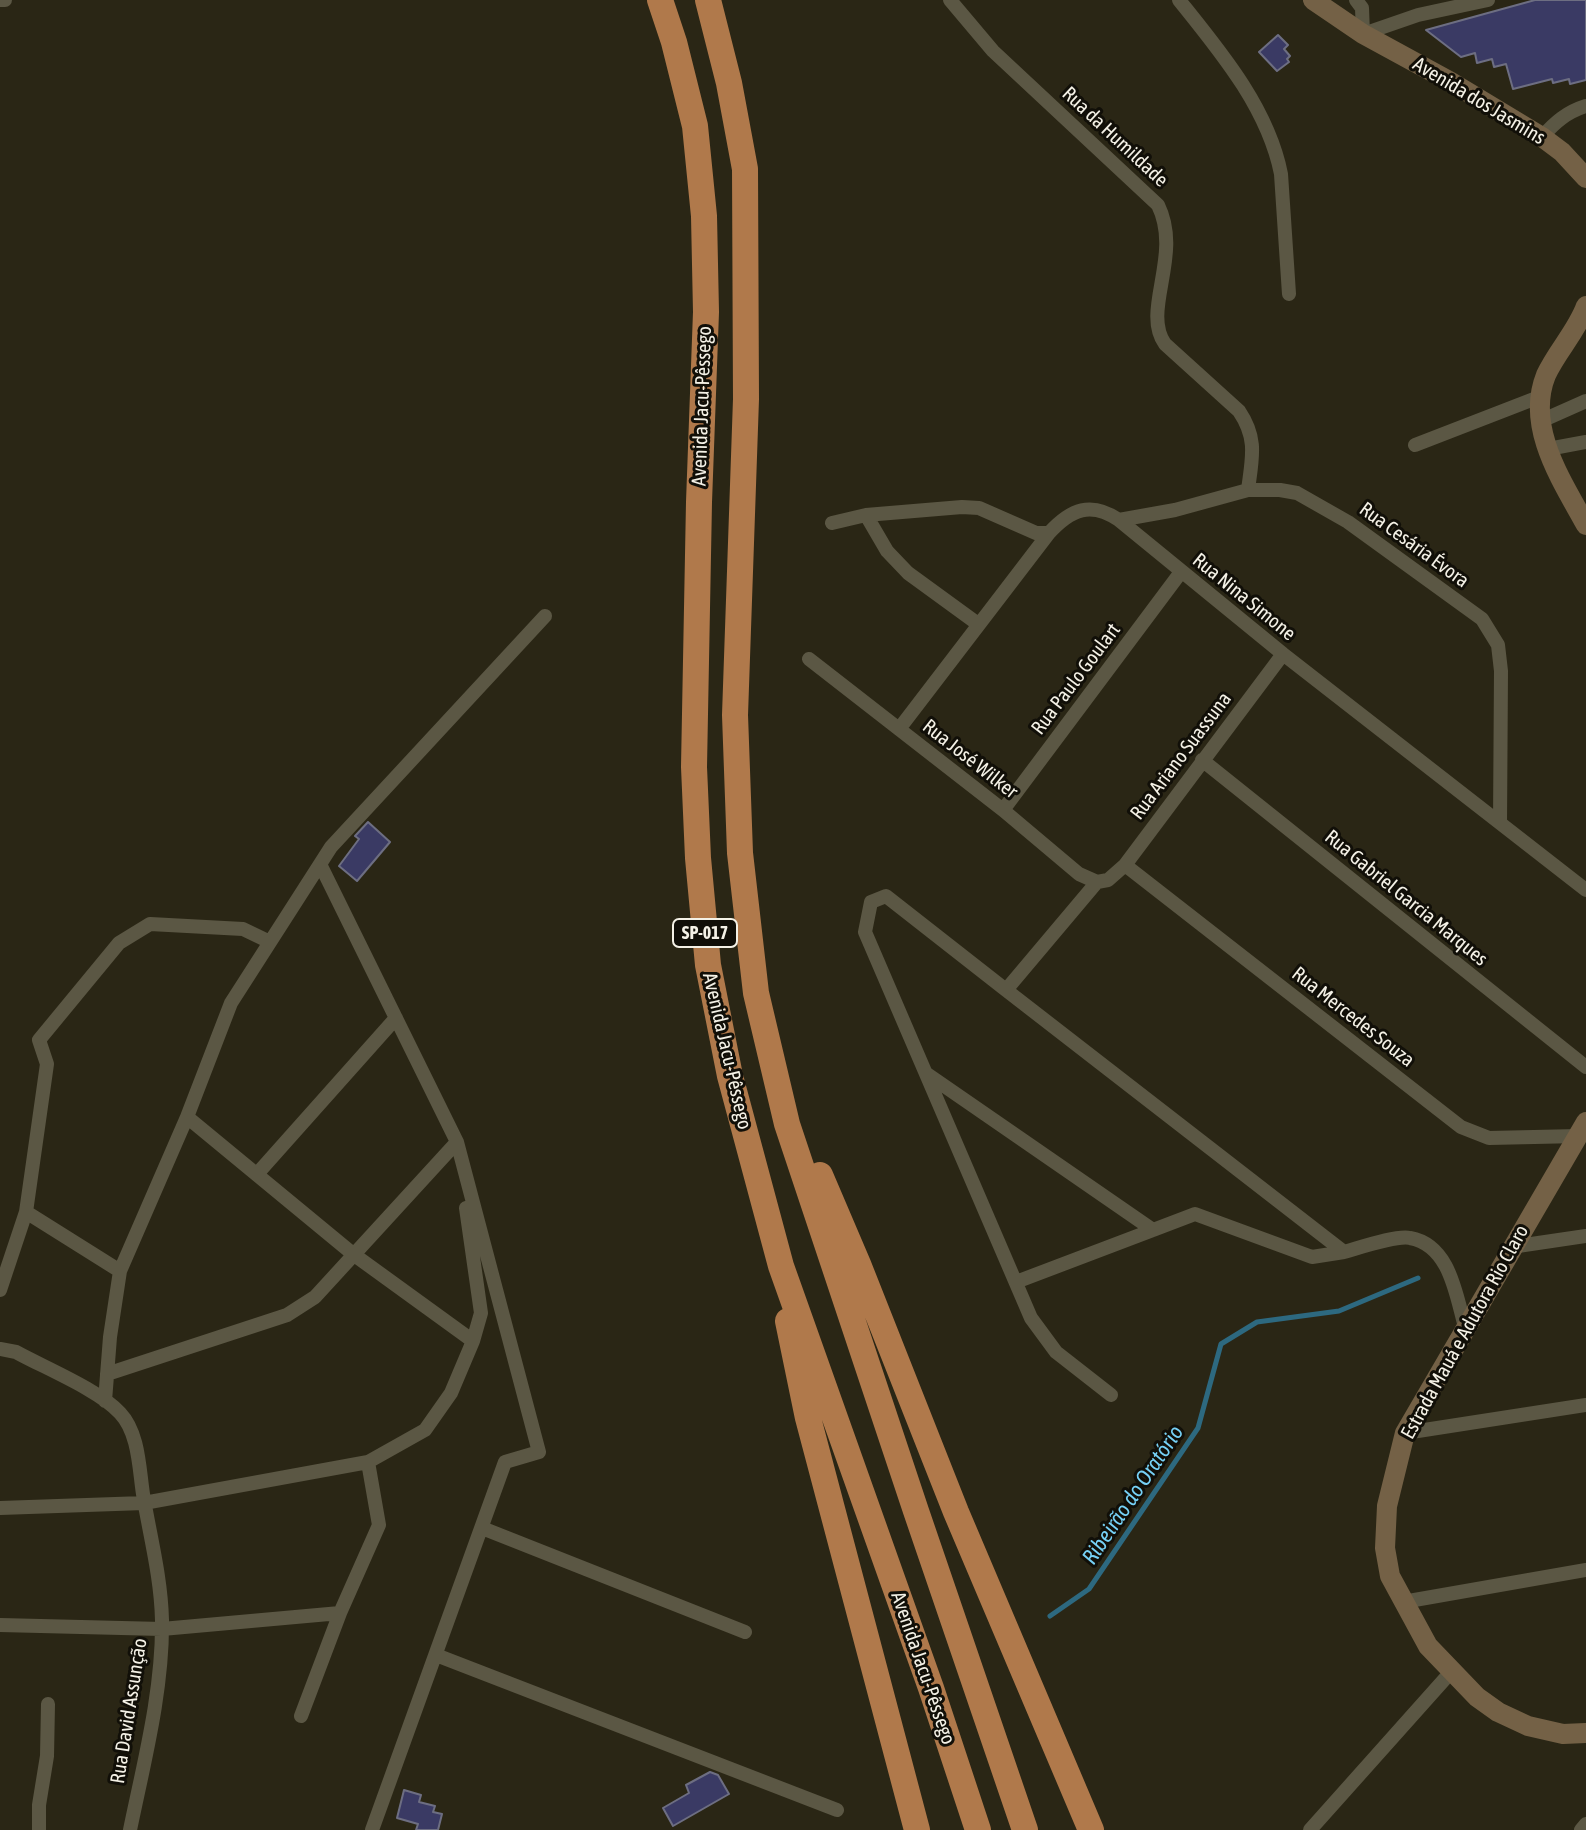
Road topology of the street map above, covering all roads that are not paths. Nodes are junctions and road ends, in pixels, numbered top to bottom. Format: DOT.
graph roads {
  1 [pos="660,0"];
  2 [pos="708,0"];
  3 [pos="950,0"];
  4 [pos="1179,0"];
  5 [pos="1313,0"];
  6 [pos="1356,0"];
  7 [pos="1488,0"];
  8 [pos="1363,34"];
  9 [pos="1586,106"];
  10 [pos="1542,137"];
  11 [pos="1586,178"];
  12 [pos="1289,294"];
  13 [pos="1586,306"];
  14 [pos="1539,397"];
  15 [pos="1586,401"];
  16 [pos="1541,421"];
  17 [pos="1586,442"];
  18 [pos="1415,445"];
  19 [pos="1548,449"];
  20 [pos="1248,490"];
  21 [pos="866,515"];
  22 [pos="1119,520"];
  23 [pos="832,523"];
  24 [pos="1586,525"];
  25 [pos="1049,533"];
  26 [pos="1181,572"];
  27 [pos="545,616"];
  28 [pos="978,624"];
  29 [pos="1283,654"];
  30 [pos="809,659"];
  31 [pos="899,729"];
  32 [pos="1202,760"];
  33 [pos="1003,810"];
  34 [pos="1500,823"];
  35 [pos="320,864"];
  36 [pos="1125,865"];
  37 [pos="1102,881"];
  38 [pos="1586,890"];
  39 [pos="270,942"];
  40 [pos="1006,990"];
  41 [pos="396,1018"];
  42 [pos="1586,1067"];
  43 [pos="926,1074"];
  44 [pos="187,1117"];
  45 [pos="787,1124"];
  46 [pos="1582,1129"];
  47 [pos="457,1142"];
  48 [pos="257,1174"];
  49 [pos="26,1212"];
  50 [pos="1153,1230"];
  51 [pos="1586,1236"];
  52 [pos="1511,1247"];
  53 [pos="1344,1252"];
  54 [pos="353,1254"];
  55 [pos="781,1266"];
  56 [pos="120,1271"];
  57 [pos="1016,1282"];
  58 [pos="0,1290"];
  59 [pos="1465,1327"];
  60 [pos="473,1341"];
  61 [pos="0,1349"];
  62 [pos="107,1374"];
  63 [pos="1111,1395"];
  64 [pos="105,1401"];
  65 [pos="1586,1405"];
  66 [pos="1405,1433"];
  67 [pos="368,1462"];
  68 [pos="144,1503"];
  69 [pos="0,1508"];
  70 [pos="482,1528"];
  71 [pos="1586,1570"];
  72 [pos="1403,1602"];
  73 [pos="340,1613"];
  74 [pos="0,1625"];
  75 [pos="162,1629"];
  76 [pos="745,1632"];
  77 [pos="436,1655"];
  78 [pos="1451,1672"];
  79 [pos="48,1704"];
  80 [pos="301,1716"];
  81 [pos="1586,1733"];
  82 [pos="837,1810"];
  83 [pos="1586,1824"];
  84 [pos="39,1830"];
  85 [pos="130,1830"];
  86 [pos="372,1830"];
  87 [pos="917,1830"];
  88 [pos="978,1830"];
  89 [pos="1025,1830"];
  90 [pos="1091,1830"];
  91 [pos="1310,1830"];
  92 [pos="1581,1830"];
  1 -- 55 [label="highway, Avenida Jacu-Pêssego / SP-017"];
  2 -- 45 [label="highway, Avenida Jacu-Pêssego / SP-017"];
  3 -- 20 [label="street, Rua da Humildade"];
  4 -- 12 [label="street"];
  5 -- 8 [label="main road, Avenida dos Jasmins"];
  6 -- 8 [label="street"];
  7 -- 8 [label="street"];
  8 -- 10 [label="main road, Avenida dos Jasmins"];
  9 -- 10 [label="street"];
  10 -- 11 [label="main road, Avenida dos Jasmins"];
  13 -- 14 [label="main road"];
  14 -- 16 [label="main road"];
  14 -- 18 [label="street"];
  15 -- 16 [label="street"];
  16 -- 19 [label="main road"];
  17 -- 19 [label="street"];
  19 -- 24 [label="main road"];
  20 -- 22 [label="street, Rua Cesária Évora"];
  20 -- 34 [label="street, Rua Cesária Évora"];
  21 -- 23 [label="street"];
  21 -- 25 [label="street"];
  21 -- 28 [label="street"];
  22 -- 25 [label="street, Rua Nina Simone"];
  22 -- 26 [label="street, Rua Nina Simone"];
  25 -- 28 [label="street"];
  26 -- 29 [label="street, Rua Nina Simone"];
  26 -- 33 [label="street, Rua Paulo Goulart"];
  27 -- 35 [label="street"];
  28 -- 31 [label="street"];
  29 -- 32 [label="street, Rua Ariano Suassuna"];
  29 -- 34 [label="street, Rua Nina Simone"];
  30 -- 31 [label="street, Rua José Wilker"];
  31 -- 33 [label="street, Rua José Wilker"];
  32 -- 36 [label="street, Rua Ariano Suassuna"];
  32 -- 42 [label="street, Rua Gabriel Garcia Marques"];
  33 -- 37 [label="street, Rua José Wilker"];
  34 -- 38 [label="street, Rua Nina Simone"];
  35 -- 39 [label="street"];
  35 -- 41 [label="street"];
  36 -- 37 [label="street, Rua Ariano Suassuna"];
  36 -- 46 [label="street, Rua Mercedes Souza"];
  37 -- 40 [label="street, Rua Ariano Suassuna"];
  39 -- 44 [label="street"];
  39 -- 49 [label="street"];
  40 -- 43 [label="street"];
  40 -- 53 [label="street"];
  41 -- 47 [label="street"];
  41 -- 48 [label="street"];
  43 -- 50 [label="street"];
  43 -- 57 [label="street"];
  44 -- 48 [label="street"];
  44 -- 56 [label="street"];
  45 -- 89 [label="highway, Avenida Jacu-Pêssego / SP-017"];
  45 -- 90 [label="highway"];
  46 -- 52 [label="main road, Estrada Mauá e Adutora Rio Claro"];
  47 -- 54 [label="street"];
  47 -- 60 [label="street"];
  47 -- 70 [label="street"];
  48 -- 54 [label="street"];
  49 -- 56 [label="street"];
  49 -- 58 [label="street"];
  50 -- 53 [label="street"];
  50 -- 57 [label="street"];
  51 -- 52 [label="street"];
  52 -- 59 [label="main road, Estrada Mauá e Adutora Rio Claro"];
  53 -- 59 [label="street"];
  54 -- 60 [label="street"];
  54 -- 62 [label="street"];
  55 -- 87 [label="highway"];
  55 -- 88 [label="highway, Avenida Jacu-Pêssego / SP-017"];
  56 -- 62 [label="street"];
  57 -- 63 [label="street"];
  59 -- 66 [label="main road, Estrada Mauá e Adutora Rio Claro"];
  60 -- 67 [label="street"];
  61 -- 64 [label="street"];
  62 -- 64 [label="street"];
  64 -- 68 [label="street, Rua David Assunção"];
  65 -- 66 [label="street"];
  66 -- 72 [label="main road, Estrada Mauá e Adutora Rio Claro"];
  67 -- 68 [label="street"];
  67 -- 73 [label="street"];
  68 -- 69 [label="street"];
  68 -- 75 [label="street, Rua David Assunção"];
  70 -- 76 [label="street"];
  70 -- 77 [label="street"];
  71 -- 72 [label="street"];
  72 -- 78 [label="main road, Estrada Mauá e Adutora Rio Claro"];
  73 -- 75 [label="street"];
  73 -- 80 [label="street"];
  74 -- 75 [label="street"];
  75 -- 85 [label="street, Rua David Assunção"];
  77 -- 82 [label="street"];
  77 -- 86 [label="street"];
  78 -- 81 [label="main road, Estrada Mauá e Adutora Rio Claro"];
  78 -- 91 [label="street"];
  79 -- 84 [label="street"];
  83 -- 92 [label="street"];
}
